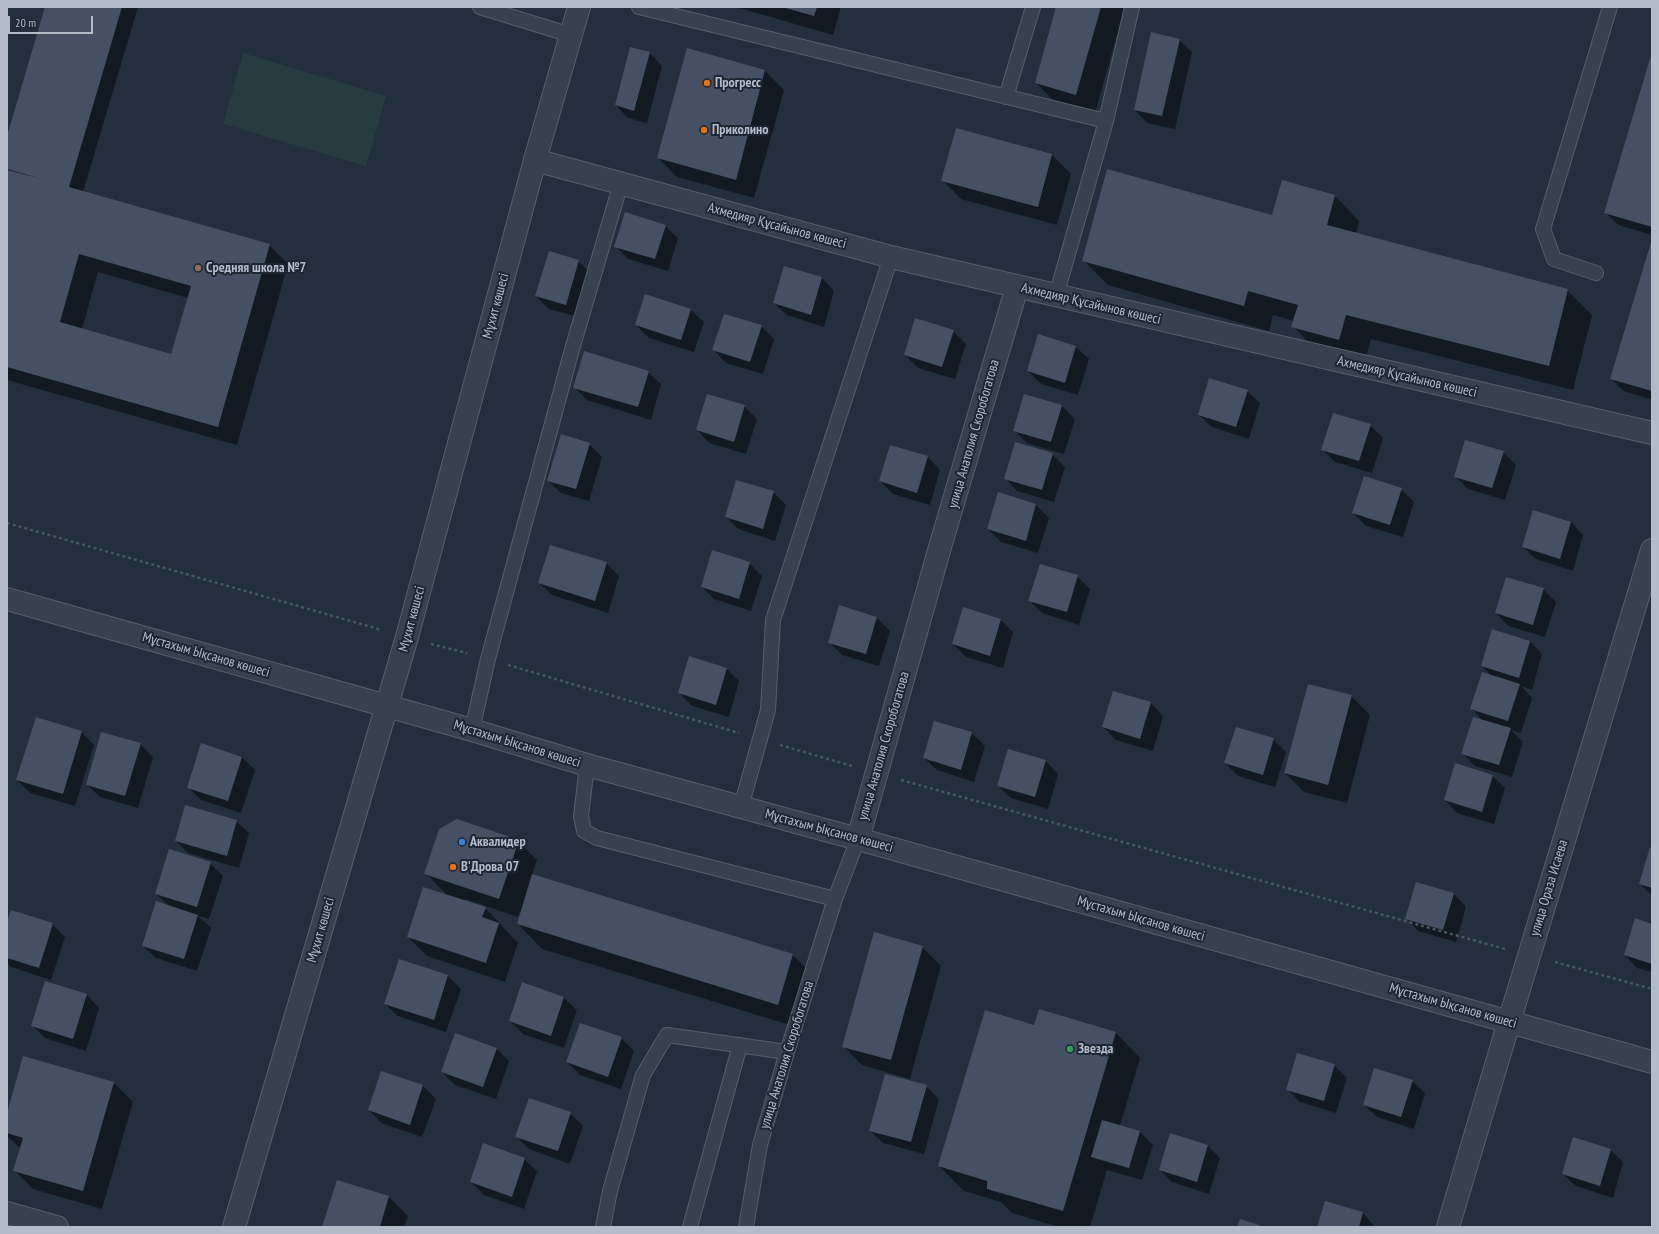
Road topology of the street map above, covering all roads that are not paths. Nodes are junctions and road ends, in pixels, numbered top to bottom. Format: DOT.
graph roads {
  1 [pos="480,7"];
  2 [pos="579,7"];
  3 [pos="639,7"];
  4 [pos="1033,7"];
  5 [pos="1132,7"];
  6 [pos="1610,7"];
  7 [pos="571,35"];
  8 [pos="1006,96"];
  9 [pos="1106,121"];
  10 [pos="535,160"];
  11 [pos="621,183"];
  12 [pos="891,256"];
  13 [pos="1596,273"];
  14 [pos="1017,287"];
  15 [pos="1056,296"];
  16 [pos="1652,433"];
  17 [pos="1652,550"];
  18 [pos="7,599"];
  19 [pos="387,706"];
  20 [pos="472,730"];
  21 [pos="588,765"];
  22 [pos="741,807"];
  23 [pos="858,839"];
  24 [pos="835,899"];
  25 [pos="1509,1022"];
  26 [pos="740,1045"];
  27 [pos="787,1052"];
  28 [pos="1652,1062"];
  29 [pos="7,1212"];
  30 [pos="57,1227"];
  31 [pos="234,1227"];
  32 [pos="603,1227"];
  33 [pos="690,1227"];
  34 [pos="746,1227"];
  35 [pos="1448,1227"];
  1 -- 7 [label="lane"];
  2 -- 7 [label="street, Мұхит көшесі"];
  3 -- 8 [label="lane"];
  4 -- 8 [label="lane"];
  5 -- 9 [label="lane"];
  6 -- 13 [label="lane"];
  7 -- 10 [label="street, Мұхит көшесі"];
  8 -- 9 [label="lane"];
  9 -- 15 [label="lane"];
  10 -- 11 [label="street, Ахмедияр Құсайынов көшесі"];
  10 -- 19 [label="street, Мұхит көшесі"];
  11 -- 12 [label="street, Ахмедияр Құсайынов көшесі"];
  11 -- 20 [label="lane"];
  12 -- 14 [label="street, Ахмедияр Құсайынов көшесі"];
  12 -- 22 [label="lane"];
  14 -- 15 [label="street, Ахмедияр Құсайынов көшесі"];
  14 -- 23 [label="street, улица Анатолия Скоробогатова"];
  15 -- 16 [label="street, Ахмедияр Құсайынов көшесі"];
  17 -- 25 [label="street, улица Ораза Исаева"];
  18 -- 19 [label="street, Мұстахым Ықсанов көшесі"];
  19 -- 20 [label="street, Мұстахым Ықсанов көшесі"];
  19 -- 31 [label="street, Мұхит көшесі"];
  20 -- 21 [label="street, Мұстахым Ықсанов көшесі"];
  21 -- 22 [label="street, Мұстахым Ықсанов көшесі"];
  21 -- 24 [label="lane"];
  22 -- 23 [label="street, Мұстахым Ықсанов көшесі"];
  23 -- 24 [label="lane, улица Анатолия Скоробогатова"];
  23 -- 25 [label="street, Мұстахым Ықсанов көшесі"];
  24 -- 27 [label="lane, улица Анатолия Скоробогатова"];
  25 -- 28 [label="street, Мұстахым Ықсанов көшесі"];
  25 -- 35 [label="street, улица Ораза Исаева"];
  26 -- 27 [label="lane"];
  26 -- 32 [label="lane"];
  26 -- 33 [label="lane"];
  27 -- 34 [label="lane, улица Анатолия Скоробогатова"];
  29 -- 30 [label="street"];
}
